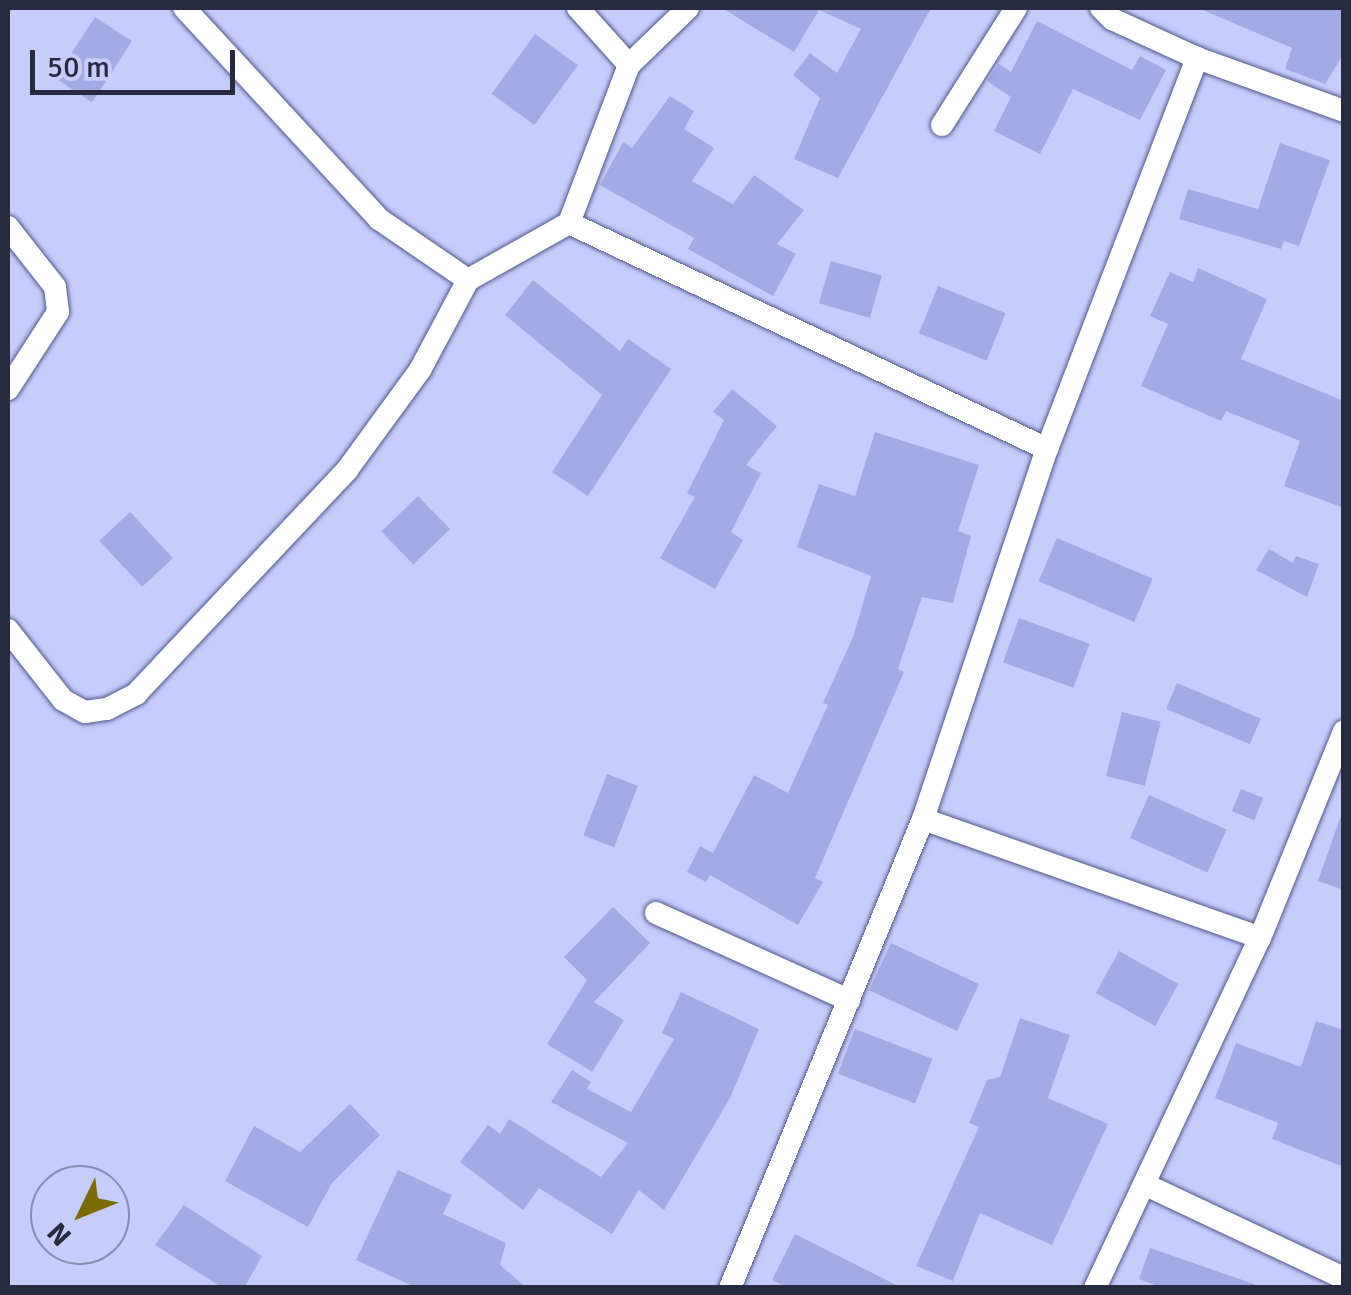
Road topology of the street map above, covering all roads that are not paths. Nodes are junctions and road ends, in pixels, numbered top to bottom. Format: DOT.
graph roads {
  1 [pos="184,8"];
  2 [pos="578,8"];
  3 [pos="688,8"];
  4 [pos="1016,8"];
  5 [pos="1101,8"];
  6 [pos="1197,58"];
  7 [pos="628,65"];
  8 [pos="1344,111"];
  9 [pos="942,125"];
  10 [pos="569,224"];
  11 [pos="8,227"];
  12 [pos="468,280"];
  13 [pos="8,390"];
  14 [pos="1047,449"];
  15 [pos="8,630"];
  16 [pos="1344,731"];
  17 [pos="922,820"];
  18 [pos="656,913"];
  19 [pos="1260,938"];
  20 [pos="848,1000"];
  21 [pos="1146,1184"];
  22 [pos="1344,1278"];
  23 [pos="730,1288"];
  24 [pos="1095,1288"];
  1 -- 12 [label="street"];
  2 -- 7 [label="street"];
  3 -- 7 [label="street"];
  4 -- 9 [label="street"];
  5 -- 6 [label="street"];
  6 -- 8 [label="street"];
  6 -- 14 [label="street"];
  7 -- 10 [label="street"];
  10 -- 12 [label="street"];
  10 -- 14 [label="street"];
  11 -- 13 [label="street"];
  12 -- 15 [label="street"];
  14 -- 17 [label="street"];
  16 -- 19 [label="street"];
  17 -- 19 [label="street"];
  17 -- 20 [label="street"];
  18 -- 20 [label="street"];
  19 -- 21 [label="street"];
  20 -- 23 [label="street"];
  21 -- 22 [label="street"];
  21 -- 24 [label="street"];
}
